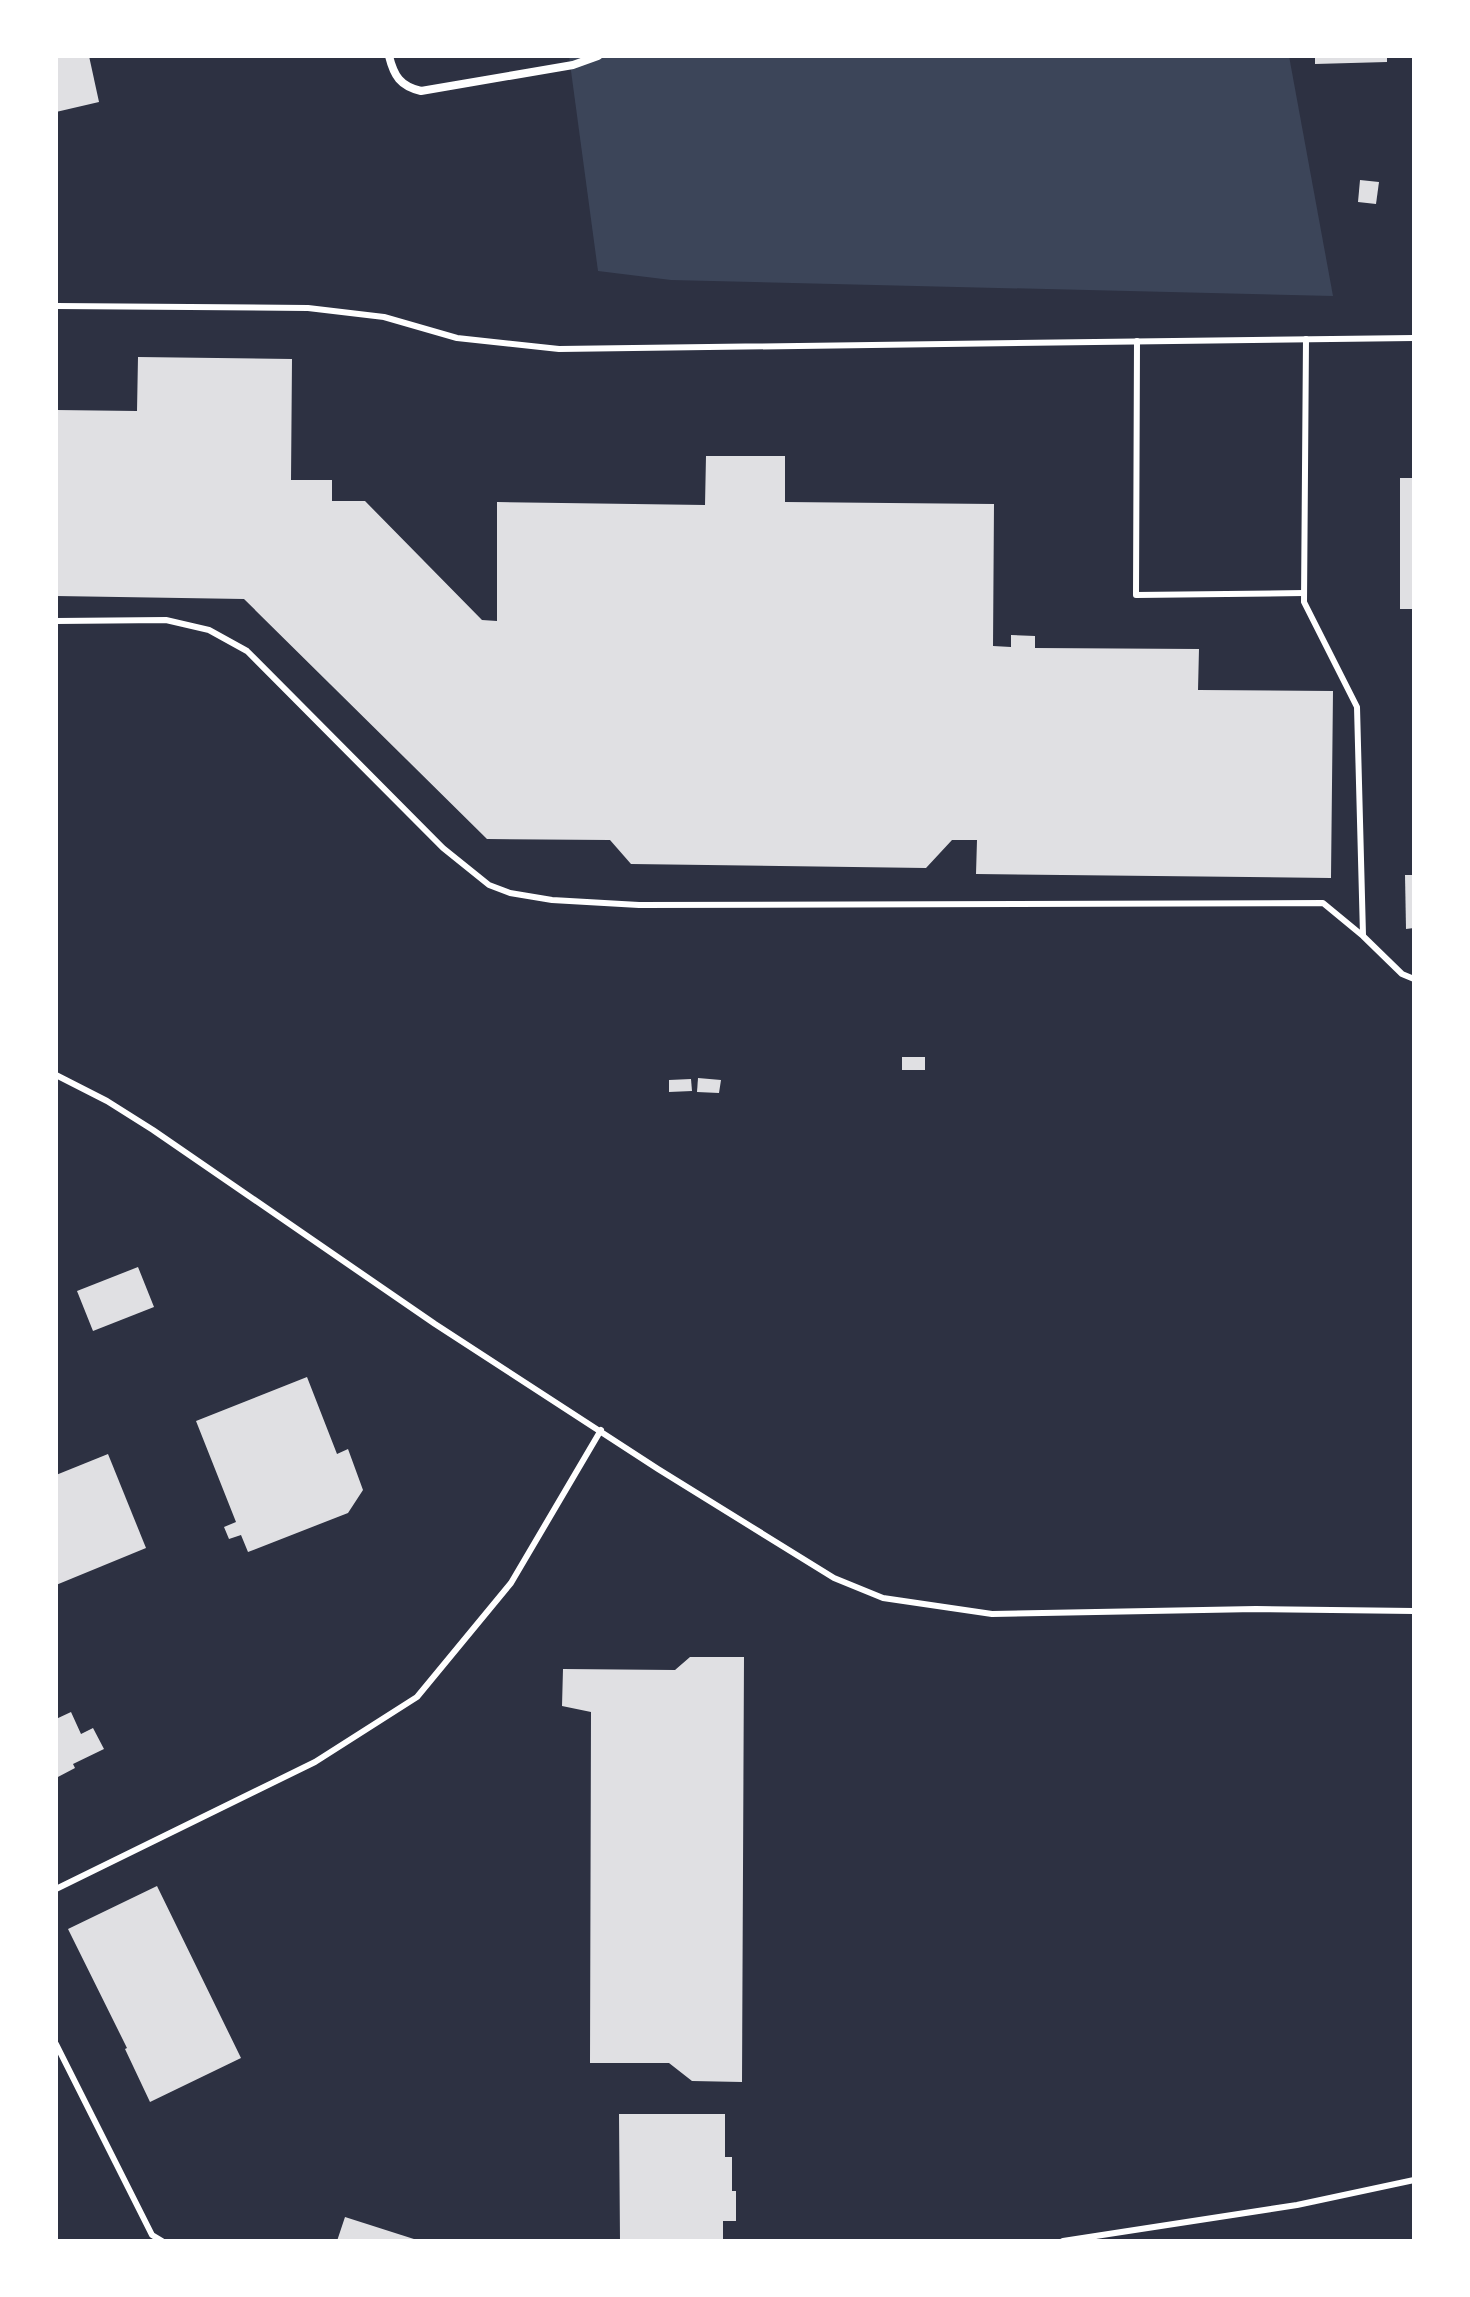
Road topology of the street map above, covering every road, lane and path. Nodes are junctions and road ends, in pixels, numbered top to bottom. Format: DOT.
graph roads {
  1 [pos="389,56"];
  2 [pos="598,56"];
  3 [pos="56,306"];
  4 [pos="1414,338"];
  5 [pos="1306,339"];
  6 [pos="1137,341"];
  7 [pos="1304,593"];
  8 [pos="56,621"];
  9 [pos="1363,936"];
  10 [pos="1414,979"];
  11 [pos="56,1075"];
  12 [pos="601,1430"];
  13 [pos="1414,1611"];
  14 [pos="56,1889"];
  15 [pos="56,2044"];
  16 [pos="1414,2180"];
  17 [pos="162,2241"];
  18 [pos="1063,2241"];
  1 -- 2 [label="street"];
  3 -- 6 [label="lane"];
  4 -- 5 [label="lane"];
  5 -- 6 [label="lane"];
  5 -- 7 [label="lane"];
  6 -- 7 [label="lane"];
  7 -- 9 [label="lane"];
  8 -- 9 [label="lane"];
  9 -- 10 [label="lane"];
  11 -- 12 [label="lane"];
  12 -- 13 [label="lane"];
  12 -- 14 [label="lane"];
  15 -- 17 [label="lane"];
  16 -- 18 [label="lane"];
}
